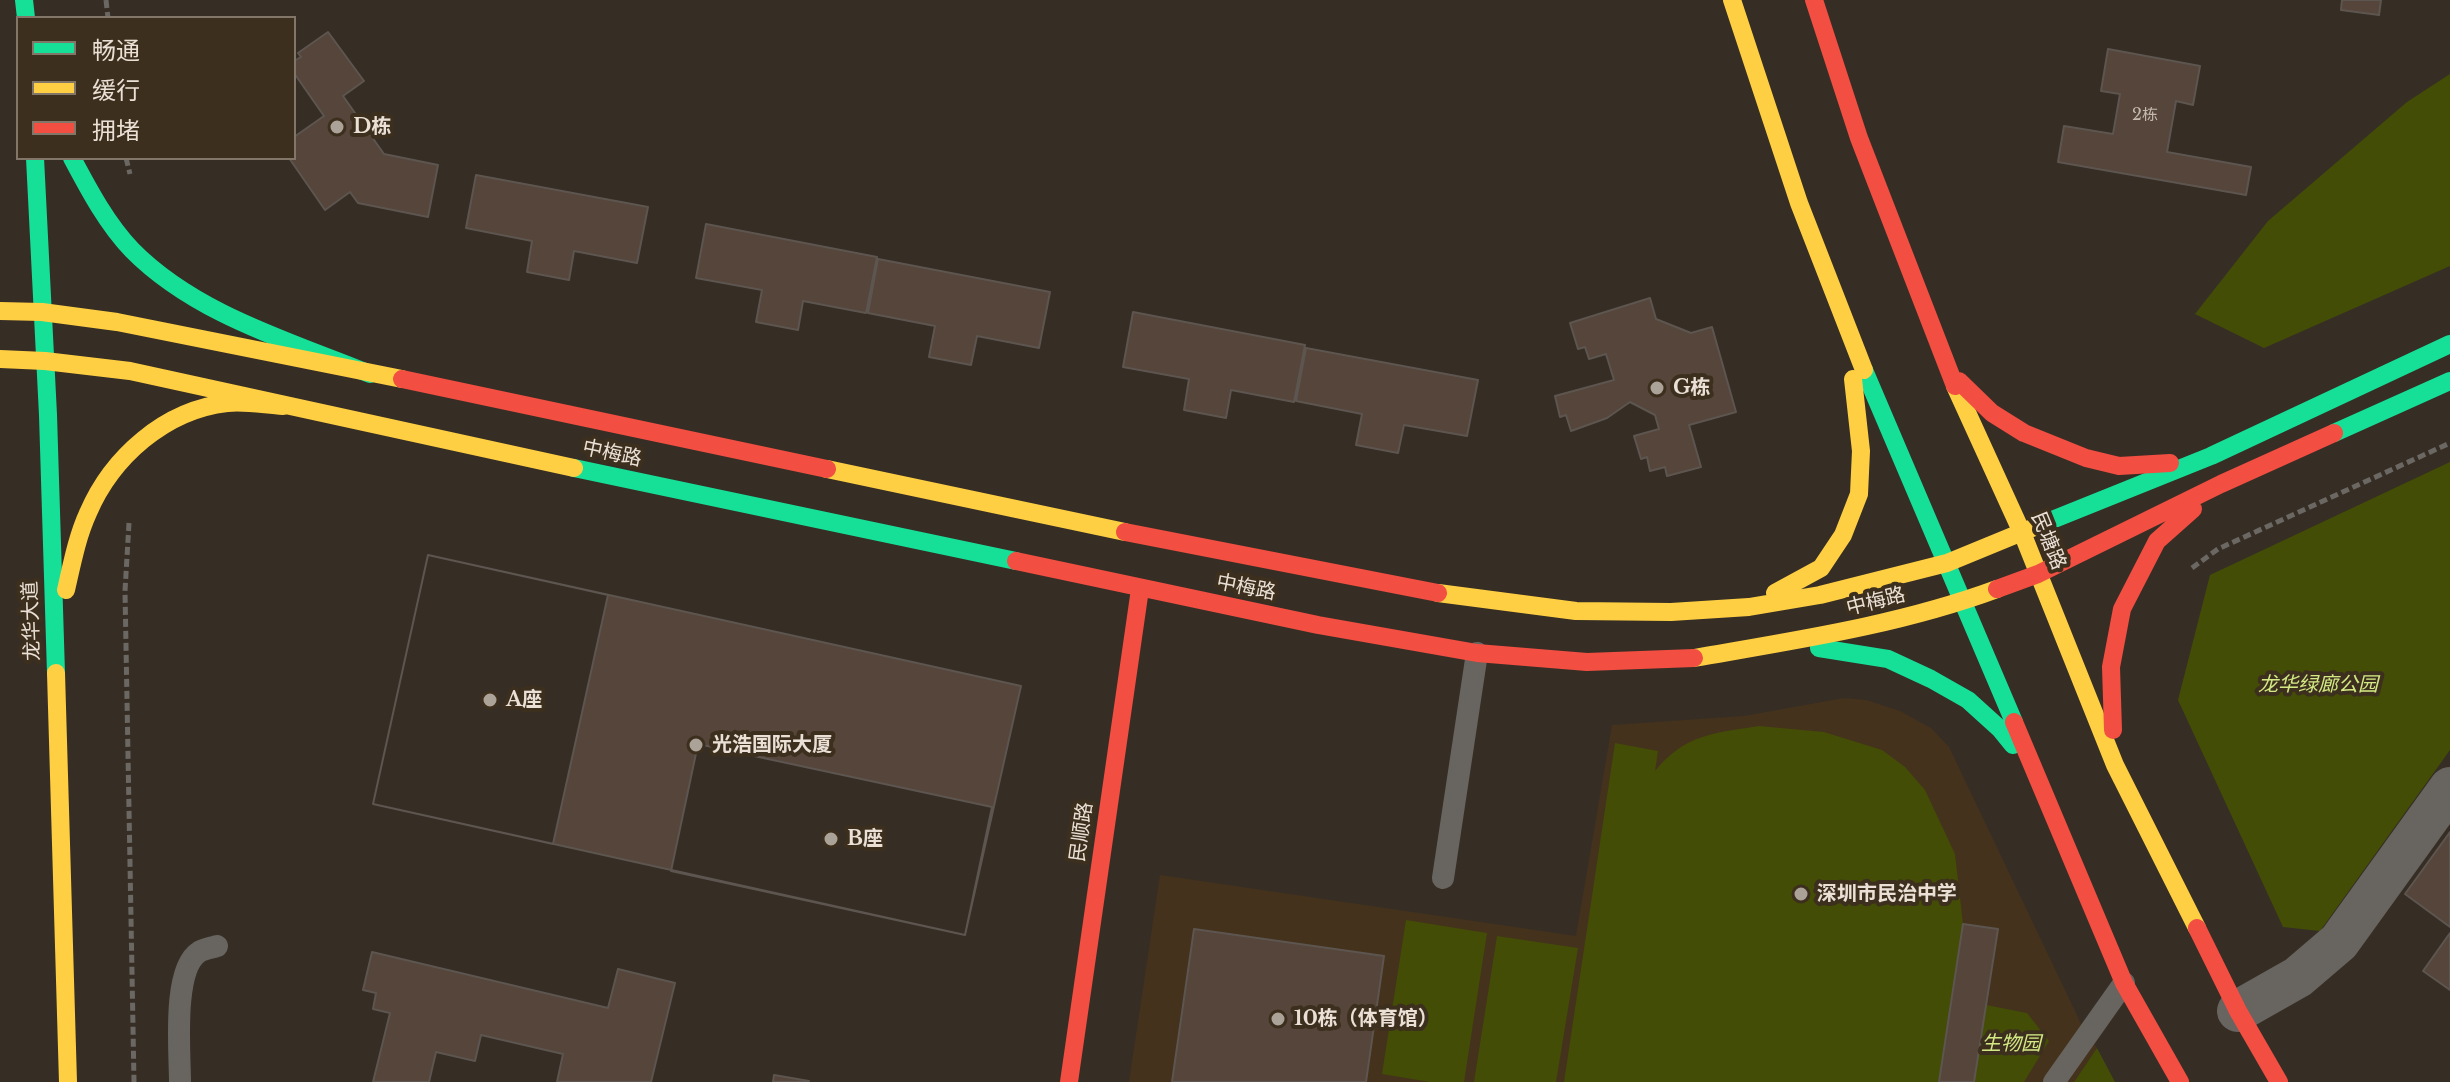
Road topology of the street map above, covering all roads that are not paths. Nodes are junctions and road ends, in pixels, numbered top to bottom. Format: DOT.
graph roads {
  1 [pos="1732,0"];
  2 [pos="1814,0"];
  3 [pos="35,160"];
  4 [pos="73,160"];
  5 [pos="0,311"];
  6 [pos="42,312"];
  7 [pos="1847,329"];
  8 [pos="2450,344"];
  9 [pos="0,359"];
  10 [pos="45,361"];
  11 [pos="1946,367"];
  12 [pos="370,374"];
  13 [pos="2450,381"];
  14 [pos="283,406"];
  15 [pos="2211,456"];
  16 [pos="2221,484"];
  17 [pos="2023,535"];
  18 [pos="1947,563"];
  19 [pos="2038,574"];
  20 [pos="1140,589"];
  21 [pos="1961,602"];
  22 [pos="1749,607"];
  23 [pos="54,639"];
  24 [pos="1789,643"];
  25 [pos="1477,653"];
  26 [pos="2115,765"];
  27 [pos="2035,771"];
  28 [pos="2450,788"];
  29 [pos="1443,878"];
  30 [pos="217,946"];
  31 [pos="2124,983"];
  32 [pos="2238,1011"];
  33 [pos="68,1082"];
  34 [pos="180,1082"];
  35 [pos="1069,1082"];
  36 [pos="2054,1082"];
  37 [pos="2180,1082"];
  38 [pos="2279,1082"];
  1 -- 7 [label="main road"];
  2 -- 11 [label="main road, 民塘路"];
  3 -- 6 [label="main road, 龙华大道"];
  4 -- 12 [label="main road"];
  5 -- 6 [label="main road, 中梅路"];
  6 -- 10 [label="main road, 龙华大道"];
  6 -- 12 [label="main road, 中梅路"];
  7 -- 18 [label="main road"];
  7 -- 22 [label="main road"];
  8 -- 15 [label="main road, 中梅路"];
  9 -- 10 [label="main road, 中梅路"];
  10 -- 14 [label="main road, 中梅路"];
  10 -- 23 [label="main road, 龙华大道"];
  11 -- 15 [label="main road"];
  11 -- 17 [label="main road, 民塘路"];
  12 -- 22 [label="main road, 中梅路"];
  13 -- 16 [label="main road, 中梅路"];
  14 -- 20 [label="main road, 中梅路"];
  14 -- 23 [label="main road"];
  15 -- 17 [label="main road, 中梅路"];
  16 -- 19 [label="main road, 中梅路"];
  16 -- 26 [label="main road"];
  17 -- 18 [label="main road, 中梅路"];
  17 -- 19 [label="main road, 民塘路"];
  18 -- 21 [label="main road"];
  18 -- 22 [label="main road, 中梅路"];
  19 -- 21 [label="main road, 中梅路"];
  19 -- 26 [label="main road, 民塘路"];
  20 -- 25 [label="main road, 中梅路"];
  20 -- 35 [label="main road, 民顺路"];
  21 -- 24 [label="main road, 中梅路"];
  21 -- 27 [label="main road"];
  23 -- 33 [label="main road, 龙华大道"];
  24 -- 25 [label="main road, 中梅路"];
  24 -- 27 [label="main road"];
  25 -- 29 [label="lane"];
  26 -- 32 [label="main road, 民塘路"];
  27 -- 31 [label="main road"];
  28 -- 32 [label="street"];
  30 -- 34 [label="lane"];
  31 -- 36 [label="lane"];
  31 -- 37 [label="main road"];
  32 -- 38 [label="main road, 民塘路"];
}
